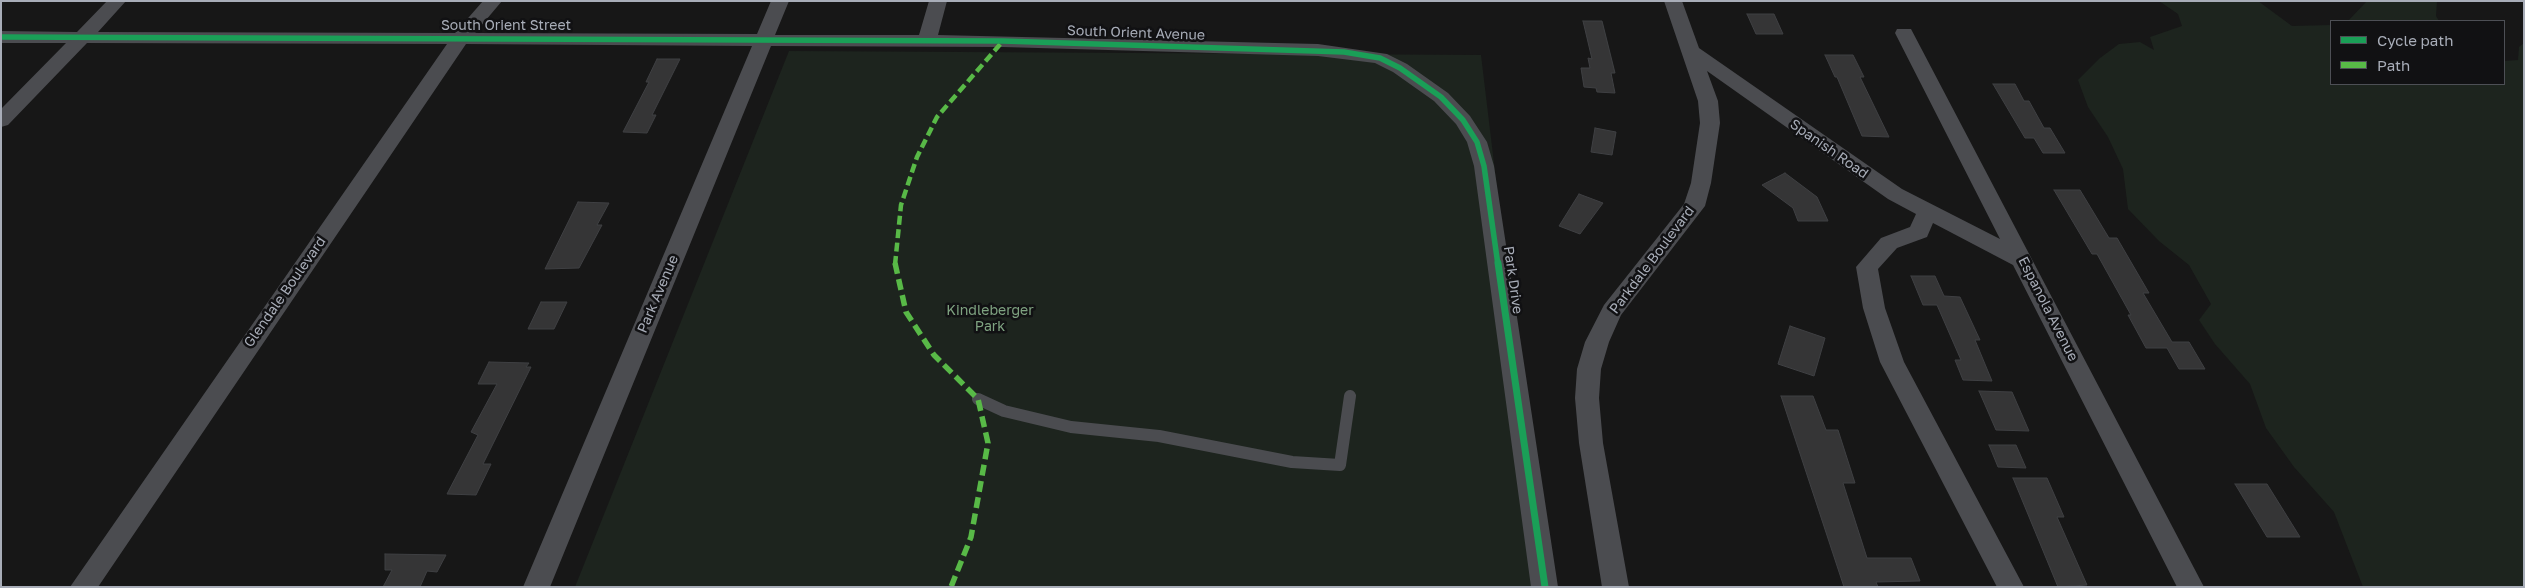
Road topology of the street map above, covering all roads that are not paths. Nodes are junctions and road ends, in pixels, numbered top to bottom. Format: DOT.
graph roads {
  1 [pos="117,1"];
  2 [pos="493,1"];
  3 [pos="780,1"];
  4 [pos="938,1"];
  5 [pos="1673,1"];
  6 [pos="1904,33"];
  7 [pos="85,36"];
  8 [pos="1,37"];
  9 [pos="461,38"];
  10 [pos="764,40"];
  11 [pos="927,41"];
  12 [pos="1691,51"];
  13 [pos="1344,52"];
  14 [pos="1,121"];
  15 [pos="1927,212"];
  16 [pos="2022,260"];
  17 [pos="1350,396"];
  18 [pos="978,399"];
  19 [pos="83,587"];
  20 [pos="536,587"];
  21 [pos="1545,587"];
  22 [pos="1616,587"];
  23 [pos="2011,587"];
  24 [pos="2190,587"];
  1 -- 7 [label="street"];
  2 -- 9 [label="street, Glendale Boulevard"];
  3 -- 10 [label="street, Park Avenue"];
  4 -- 11 [label="street"];
  5 -- 12 [label="street"];
  6 -- 16 [label="street, Espanola Avenue"];
  7 -- 8 [label="street, South Orient Street"];
  7 -- 9 [label="street, South Orient Street"];
  7 -- 14 [label="street"];
  9 -- 10 [label="street, South Orient Street"];
  9 -- 19 [label="street, Glendale Boulevard"];
  10 -- 11 [label="street, South Orient Street"];
  10 -- 20 [label="street, Park Avenue"];
  11 -- 13 [label="street, South Orient Avenue"];
  12 -- 15 [label="street, Spanish Road"];
  12 -- 22 [label="street, Parkdale Boulevard"];
  13 -- 21 [label="street, Park Drive"];
  15 -- 16 [label="street, Spanish Road"];
  15 -- 23 [label="street"];
  16 -- 24 [label="street, Espanola Avenue"];
  17 -- 18 [label="lane"];
}
